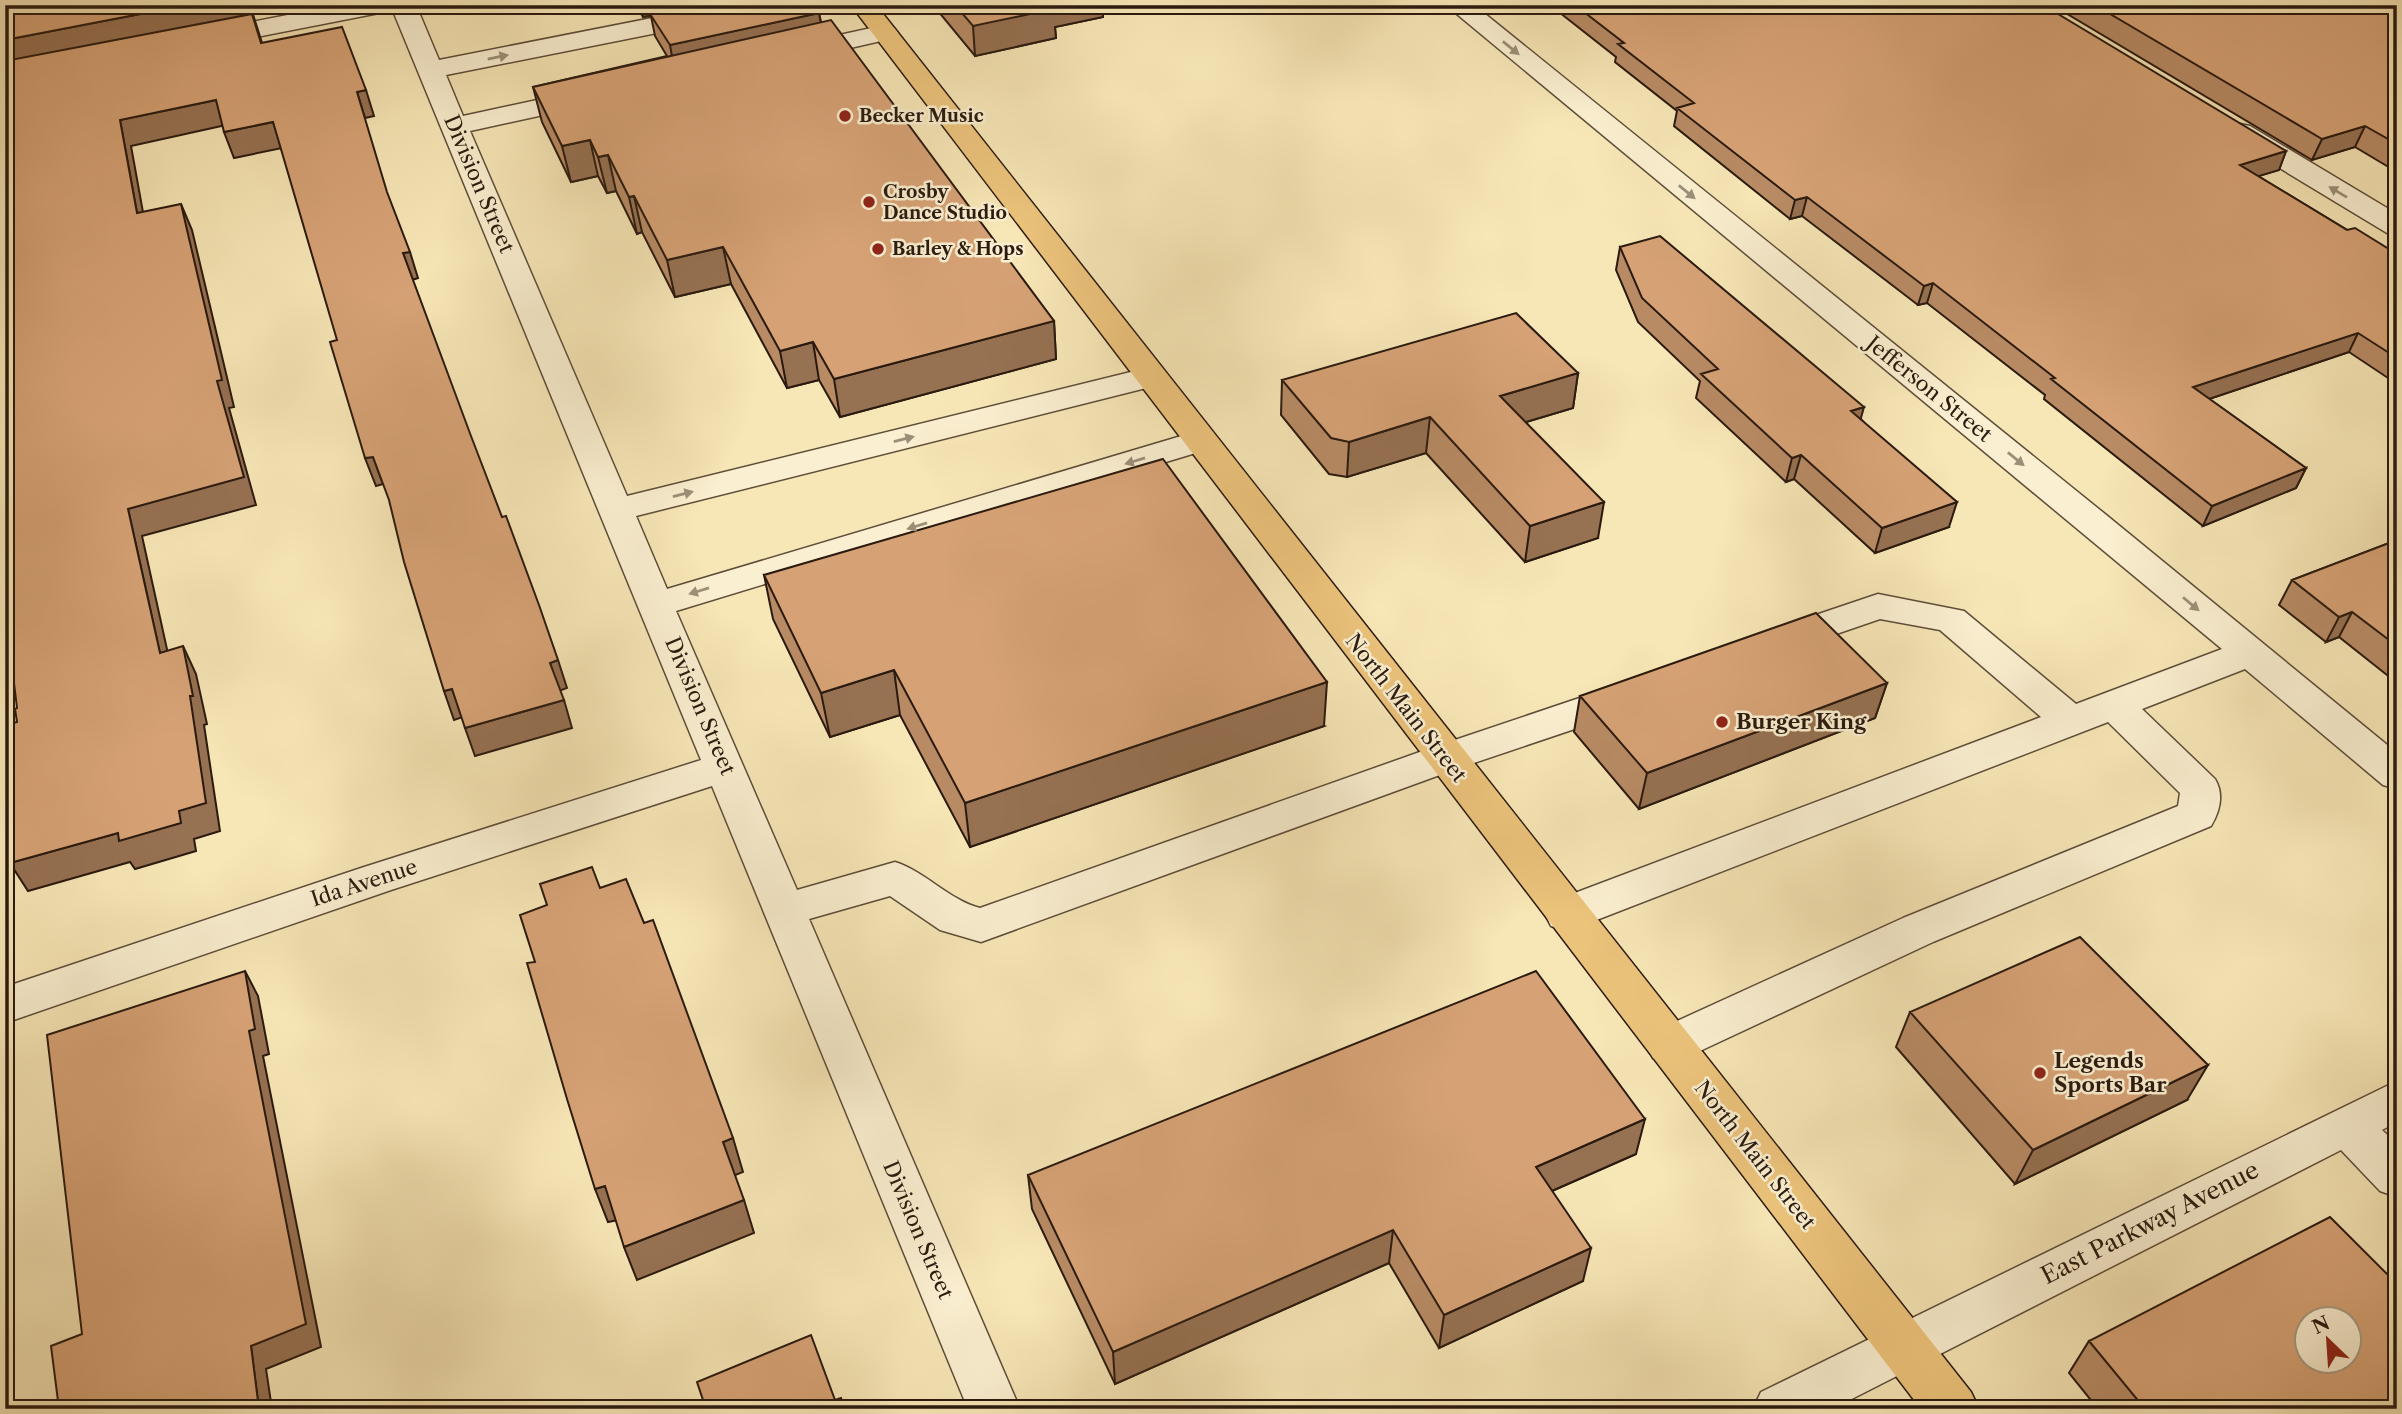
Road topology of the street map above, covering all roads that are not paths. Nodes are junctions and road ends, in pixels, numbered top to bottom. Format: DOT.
graph roads {
  1 [pos="379,5"];
  2 [pos="403,5"];
  3 [pos="757,5"];
  4 [pos="1458,5"];
  5 [pos="332,10"];
  6 [pos="874,19"];
  7 [pos="183,44"];
  8 [pos="777,57"];
  9 [pos="431,70"];
  10 [pos="616,91"];
  11 [pos="2219,120"];
  12 [pos="454,126"];
  13 [pos="2397,227"];
  14 [pos="1151,377"];
  15 [pos="1200,441"];
  16 [pos="617,510"];
  17 [pos="657,604"];
  18 [pos="1751,651"];
  19 [pos="2249,653"];
  20 [pos="1660,684"];
  21 [pos="2114,705"];
  22 [pos="2069,720"];
  23 [pos="1445,758"];
  24 [pos="725,767"];
  25 [pos="2397,775"];
  26 [pos="785,910"];
  27 [pos="1566,914"];
  28 [pos="5,1005"];
  29 [pos="1669,1045"];
  30 [pos="2397,1100"];
  31 [pos="2347,1125"];
  32 [pos="2397,1176"];
  33 [pos="1904,1346"];
  34 [pos="994,1409"];
  35 [pos="1779,1409"];
  36 [pos="1953,1409"];
  1 -- 5 [label="street"];
  2 -- 9 [label="street, Division Street"];
  9 -- 3 [label="street, one-way"];
  4 -- 19 [label="street, Jefferson Street, one-way"];
  5 -- 7 [label="street"];
  6 -- 8 [label="street"];
  6 -- 14 [label="main road, North Main Street"];
  9 -- 12 [label="street, Division Street"];
  10 -- 12 [label="street"];
  13 -- 11 [label="street, one-way"];
  12 -- 16 [label="street, Division Street"];
  14 -- 15 [label="main road, North Main Street"];
  16 -- 14 [label="street, one-way"];
  15 -- 17 [label="street, one-way"];
  15 -- 23 [label="main road, North Main Street"];
  16 -- 17 [label="street, Division Street"];
  17 -- 24 [label="street, Division Street"];
  18 -- 22 [label="street"];
  19 -- 21 [label="street"];
  19 -- 25 [label="street, Jefferson Street"];
  20 -- 23 [label="street"];
  21 -- 22 [label="street"];
  21 -- 29 [label="street"];
  22 -- 27 [label="street"];
  23 -- 26 [label="street"];
  23 -- 27 [label="main road, North Main Street"];
  24 -- 26 [label="street, Division Street"];
  24 -- 28 [label="street, Ida Avenue"];
  26 -- 34 [label="street, Division Street"];
  27 -- 29 [label="main road, North Main Street"];
  29 -- 33 [label="main road, North Main Street"];
  30 -- 31 [label="street, East Parkway Avenue"];
  31 -- 32 [label="street"];
  31 -- 33 [label="street, East Parkway Avenue"];
  33 -- 35 [label="street, East Parkway Avenue"];
  33 -- 36 [label="main road, North Main Street"];
}
